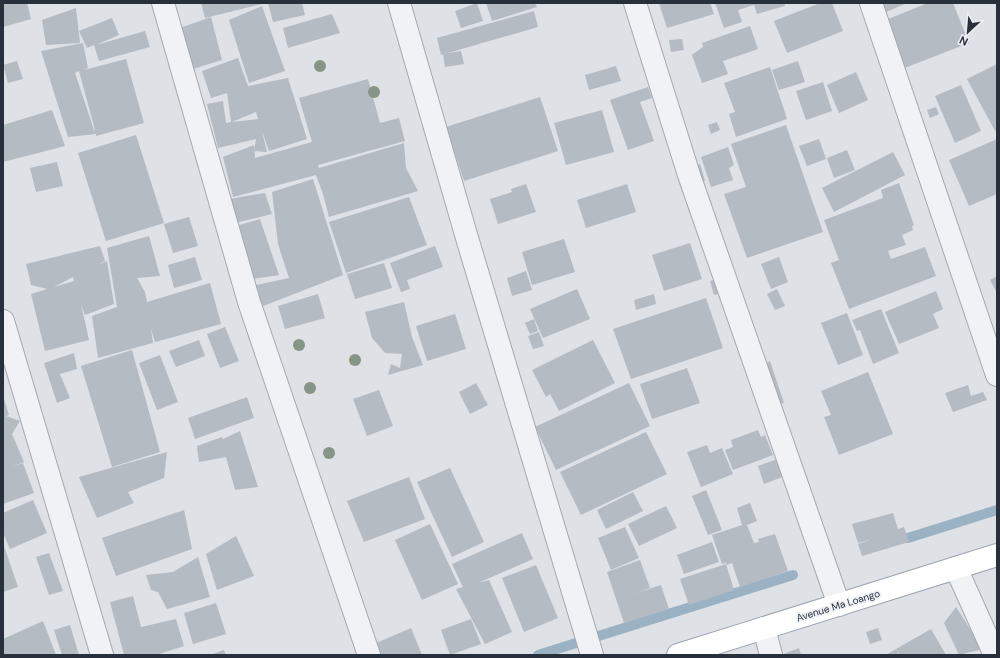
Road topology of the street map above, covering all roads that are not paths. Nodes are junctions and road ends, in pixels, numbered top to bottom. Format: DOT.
graph roads {
  1 [pos="163,3"];
  2 [pos="399,3"];
  3 [pos="635,3"];
  4 [pos="871,3"];
  5 [pos="3,322"];
  6 [pos="997,375"];
  7 [pos="997,555"];
  8 [pos="956,568"];
  9 [pos="839,605"];
  10 [pos="764,628"];
  11 [pos="102,655"];
  12 [pos="369,655"];
  13 [pos="592,655"];
  14 [pos="678,655"];
  15 [pos="771,655"];
  16 [pos="995,655"];
  1 -- 12 [label="street"];
  2 -- 13 [label="street"];
  3 -- 9 [label="street"];
  4 -- 6 [label="street"];
  5 -- 11 [label="street"];
  7 -- 8 [label="main road, Avenue Ma Loango"];
  8 -- 9 [label="main road, Avenue Ma Loango"];
  8 -- 16 [label="street"];
  9 -- 10 [label="main road, Avenue Ma Loango"];
  10 -- 14 [label="main road, Avenue Ma Loango"];
  10 -- 15 [label="street"];
}
